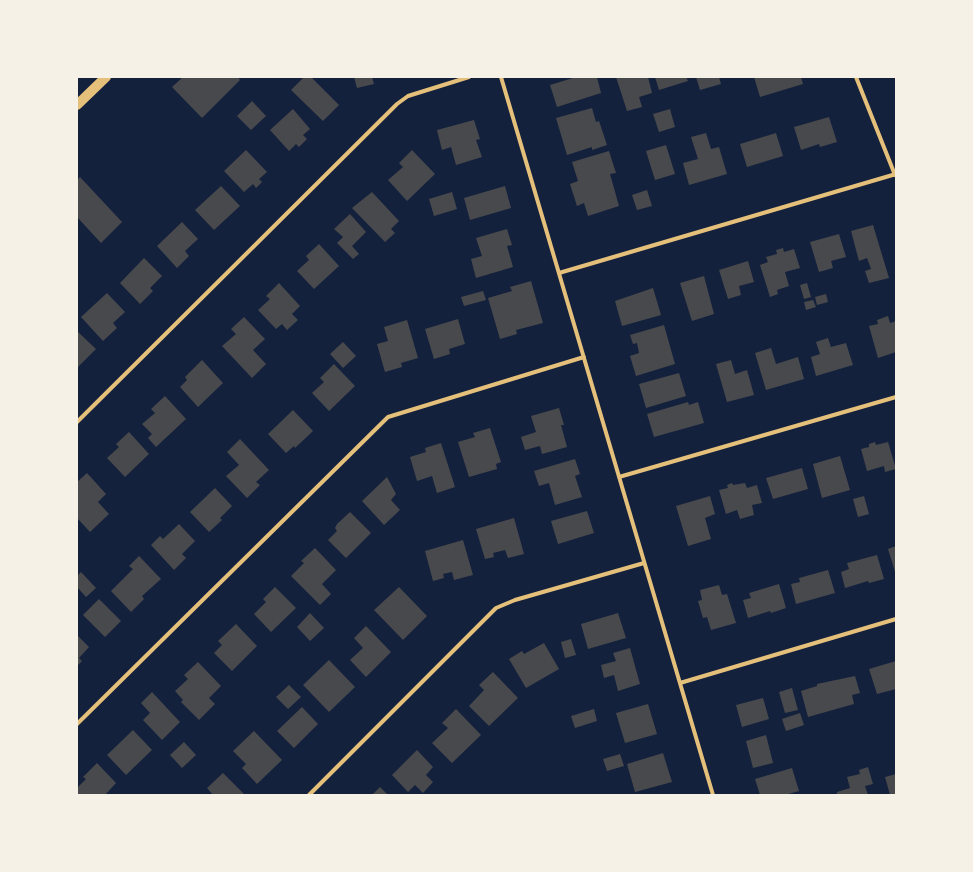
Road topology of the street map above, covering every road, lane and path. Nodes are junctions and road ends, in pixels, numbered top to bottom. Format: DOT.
graph roads {
  1 [pos="106,77"];
  2 [pos="470,77"];
  3 [pos="501,77"];
  4 [pos="856,77"];
  5 [pos="77,105"];
  6 [pos="896,175"];
  7 [pos="559,273"];
  8 [pos="584,358"];
  9 [pos="896,397"];
  10 [pos="77,422"];
  11 [pos="619,477"];
  12 [pos="644,563"];
  13 [pos="896,619"];
  14 [pos="680,683"];
  15 [pos="77,724"];
  16 [pos="308,795"];
  17 [pos="713,795"];
  1 -- 5 [label="main road"];
  2 -- 10 [label="street"];
  3 -- 7 [label="street"];
  4 -- 6 [label="street"];
  6 -- 7 [label="street"];
  7 -- 8 [label="street"];
  8 -- 11 [label="street"];
  8 -- 15 [label="street"];
  9 -- 11 [label="street"];
  11 -- 12 [label="street"];
  12 -- 14 [label="street"];
  12 -- 16 [label="street"];
  13 -- 14 [label="street"];
  14 -- 17 [label="street"];
}
